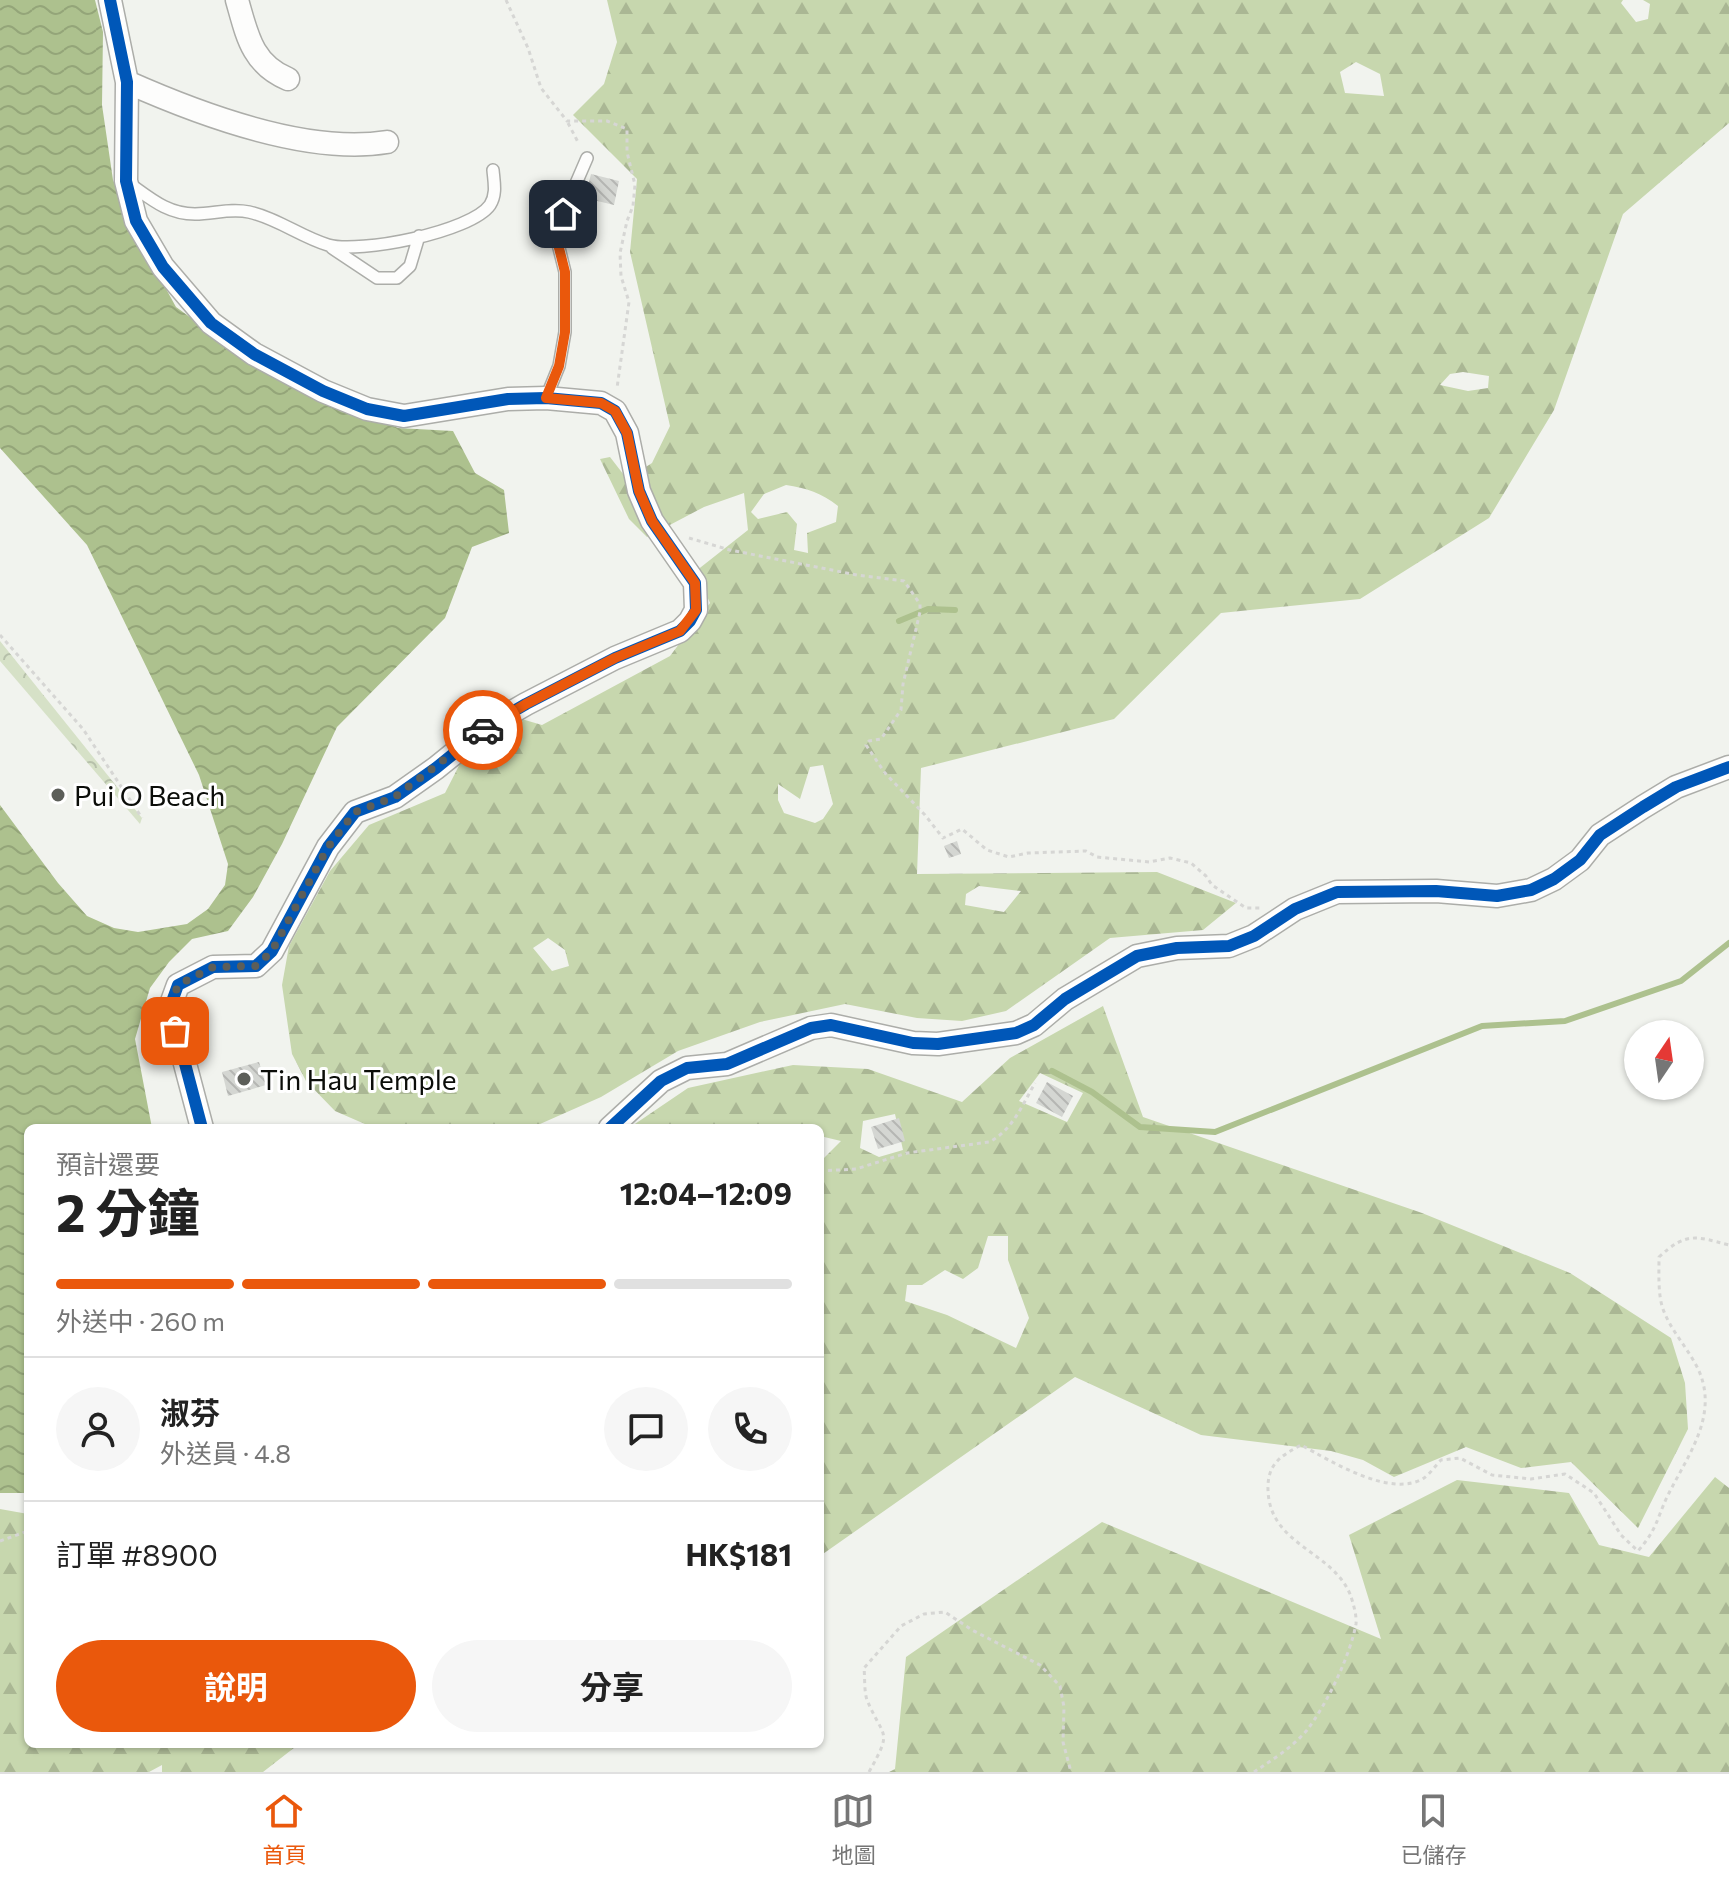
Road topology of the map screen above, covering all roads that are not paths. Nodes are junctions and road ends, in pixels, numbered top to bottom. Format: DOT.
graph roads {
  1 [pos="110,0"];
  2 [pos="237,0"];
  3 [pos="288,79"];
  4 [pos="127,82"];
  5 [pos="387,142"];
  6 [pos="587,158"];
  7 [pos="493,170"];
  8 [pos="126,181"];
  9 [pos="419,236"];
  10 [pos="328,245"];
  11 [pos="546,398"];
  12 [pos="1729,767"];
  13 [pos="201,1124"];
  14 [pos="614,1124"];
  1 -- 4 [label="street"];
  2 -- 3 [label="street"];
  4 -- 5 [label="street"];
  4 -- 8 [label="street"];
  6 -- 11 [label="lane"];
  7 -- 9 [label="lane"];
  8 -- 10 [label="lane"];
  8 -- 11 [label="street"];
  9 -- 10 [label="lane"];
  9 -- 10 [label="lane"];
  11 -- 13 [label="street"];
  12 -- 14 [label="street"];
}
